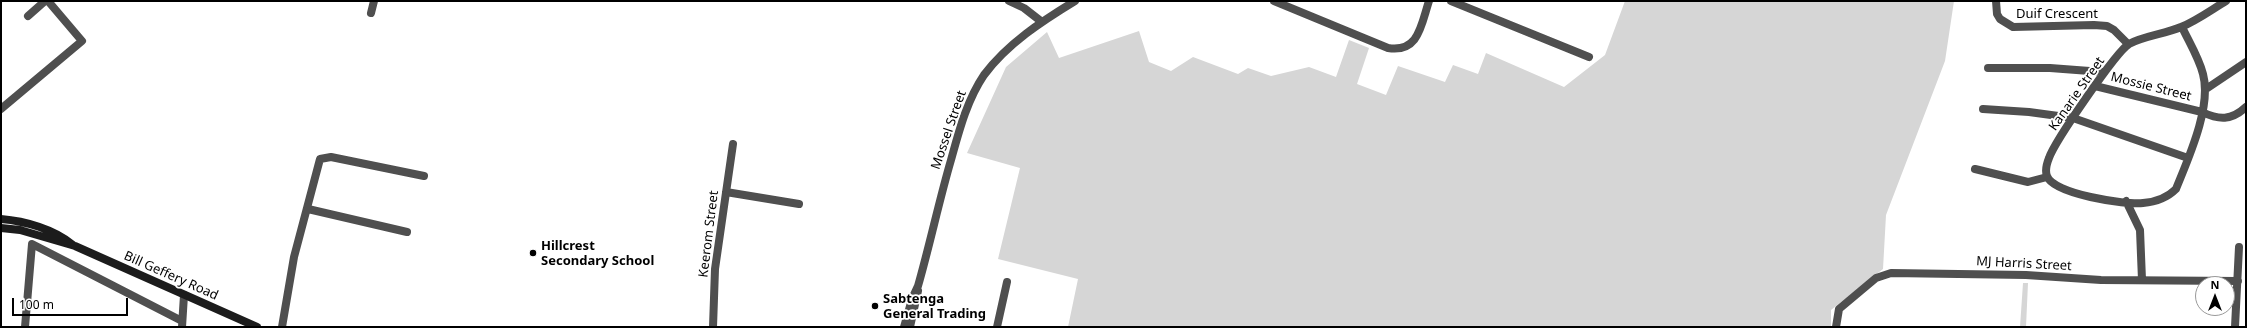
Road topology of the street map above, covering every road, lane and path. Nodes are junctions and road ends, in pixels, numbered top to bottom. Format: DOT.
graph roads {
  1 [pos="46,1"];
  2 [pos="374,1"];
  3 [pos="1009,1"];
  4 [pos="1075,1"];
  5 [pos="1274,1"];
  6 [pos="1429,1"];
  7 [pos="1451,1"];
  8 [pos="1996,1"];
  9 [pos="2226,1"];
  10 [pos="371,13"];
  11 [pos="28,16"];
  12 [pos="1042,22"];
  13 [pos="2182,27"];
  14 [pos="2128,44"];
  15 [pos="1589,57"];
  16 [pos="2246,62"];
  17 [pos="1988,68"];
  18 [pos="2104,72"];
  19 [pos="2095,86"];
  20 [pos="2206,89"];
  21 [pos="2246,107"];
  22 [pos="1,108"];
  23 [pos="1983,109"];
  24 [pos="2202,112"];
  25 [pos="2073,118"];
  26 [pos="733,144"];
  27 [pos="2188,158"];
  28 [pos="1975,170"];
  29 [pos="2046,173"];
  30 [pos="424,176"];
  31 [pos="726,192"];
  32 [pos="2126,201"];
  33 [pos="799,204"];
  34 [pos="308,209"];
  35 [pos="1,219"];
  36 [pos="1,228"];
  37 [pos="407,232"];
  38 [pos="75,246"];
  39 [pos="2239,247"];
  40 [pos="2142,280"];
  41 [pos="2238,281"];
  42 [pos="1007,282"];
  43 [pos="918,286"];
  44 [pos="184,294"];
  45 [pos="182,324"];
  46 [pos="25,327"];
  47 [pos="257,327"];
  48 [pos="282,327"];
  49 [pos="713,327"];
  50 [pos="904,327"];
  51 [pos="910,327"];
  52 [pos="997,327"];
  53 [pos="1836,327"];
  54 [pos="2235,327"];
  1 -- 11 [label="street"];
  1 -- 22 [label="street"];
  2 -- 10 [label="street"];
  3 -- 12 [label="street"];
  4 -- 12 [label="street, Mossel Street"];
  5 -- 6 [label="street"];
  7 -- 15 [label="street"];
  8 -- 14 [label="street, Duif Crescent"];
  9 -- 13 [label="street"];
  12 -- 43 [label="street, Mossel Street"];
  13 -- 14 [label="street"];
  13 -- 20 [label="street"];
  14 -- 18 [label="street, Kanarie Street"];
  16 -- 20 [label="street"];
  17 -- 18 [label="street"];
  18 -- 19 [label="street, Kanarie Street"];
  19 -- 24 [label="street, Mossie Street"];
  19 -- 25 [label="street, Kanarie Street"];
  20 -- 24 [label="street"];
  21 -- 24 [label="street, Mossie Street"];
  23 -- 25 [label="street"];
  24 -- 27 [label="street"];
  25 -- 27 [label="street"];
  25 -- 29 [label="street, Kanarie Street"];
  26 -- 31 [label="street, Keerom Street"];
  27 -- 32 [label="street"];
  28 -- 29 [label="street"];
  29 -- 32 [label="street"];
  30 -- 34 [label="street"];
  31 -- 33 [label="street"];
  31 -- 49 [label="street, Keerom Street"];
  32 -- 40 [label="street"];
  34 -- 37 [label="street"];
  34 -- 48 [label="street"];
  35 -- 38 [label="street, Bill Geffery Road"];
  36 -- 38 [label="street, Bill Geffery Road"];
  38 -- 44 [label="street, Bill Geffery Road"];
  39 -- 41 [label="street"];
  40 -- 41 [label="street, MJ Harris Street"];
  40 -- 53 [label="street, MJ Harris Street"];
  41 -- 54 [label="street"];
  42 -- 52 [label="street"];
  43 -- 50 [label="street"];
  43 -- 51 [label="street"];
  44 -- 45 [label="street"];
  44 -- 47 [label="street, Bill Geffery Road"];
  45 -- 46 [label="street"];
}
